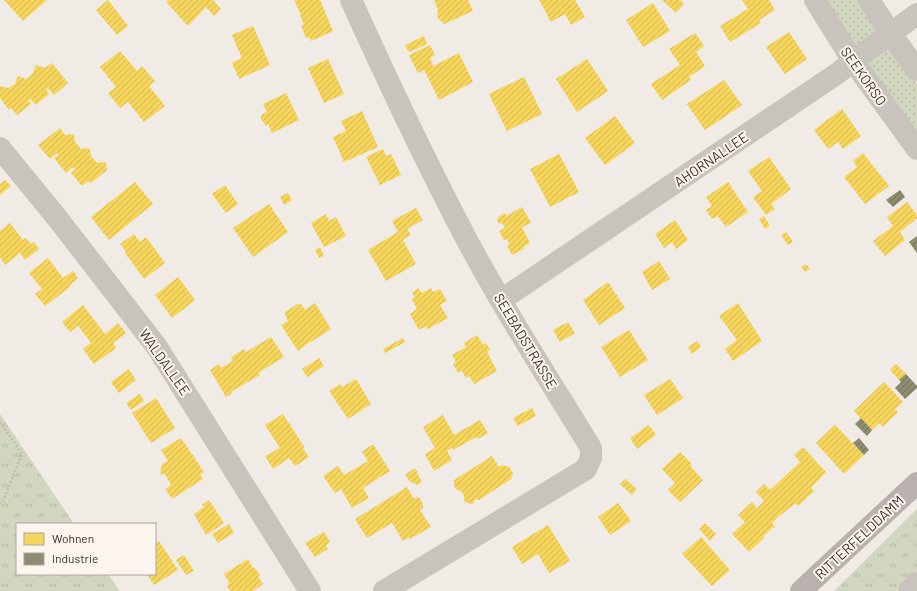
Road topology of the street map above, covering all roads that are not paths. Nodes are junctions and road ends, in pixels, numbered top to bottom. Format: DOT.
graph roads {
  1 [pos="351,0"];
  2 [pos="815,0"];
  3 [pos="869,0"];
  4 [pos="917,14"];
  5 [pos="891,34"];
  6 [pos="853,61"];
  7 [pos="917,70"];
  8 [pos="0,148"];
  9 [pos="917,149"];
  10 [pos="501,300"];
  11 [pos="917,483"];
  12 [pos="917,583"];
  13 [pos="310,591"];
  14 [pos="384,591"];
  15 [pos="801,591"];
  16 [pos="909,591"];
  1 -- 10 [label="street, SEEBADSTRASSE"];
  2 -- 6 [label="street, SEEKORSO"];
  3 -- 5 [label="street"];
  4 -- 5 [label="street, AHORNALLEE"];
  5 -- 6 [label="street, AHORNALLEE"];
  5 -- 7 [label="street"];
  6 -- 9 [label="street, SEEKORSO"];
  6 -- 10 [label="street, AHORNALLEE"];
  8 -- 13 [label="street, WALDALLEE"];
  10 -- 14 [label="street, SEEBADSTRASSE"];
  11 -- 15 [label="main road, RITTERFELDDAMM"];
  12 -- 16 [label="street"];
}
